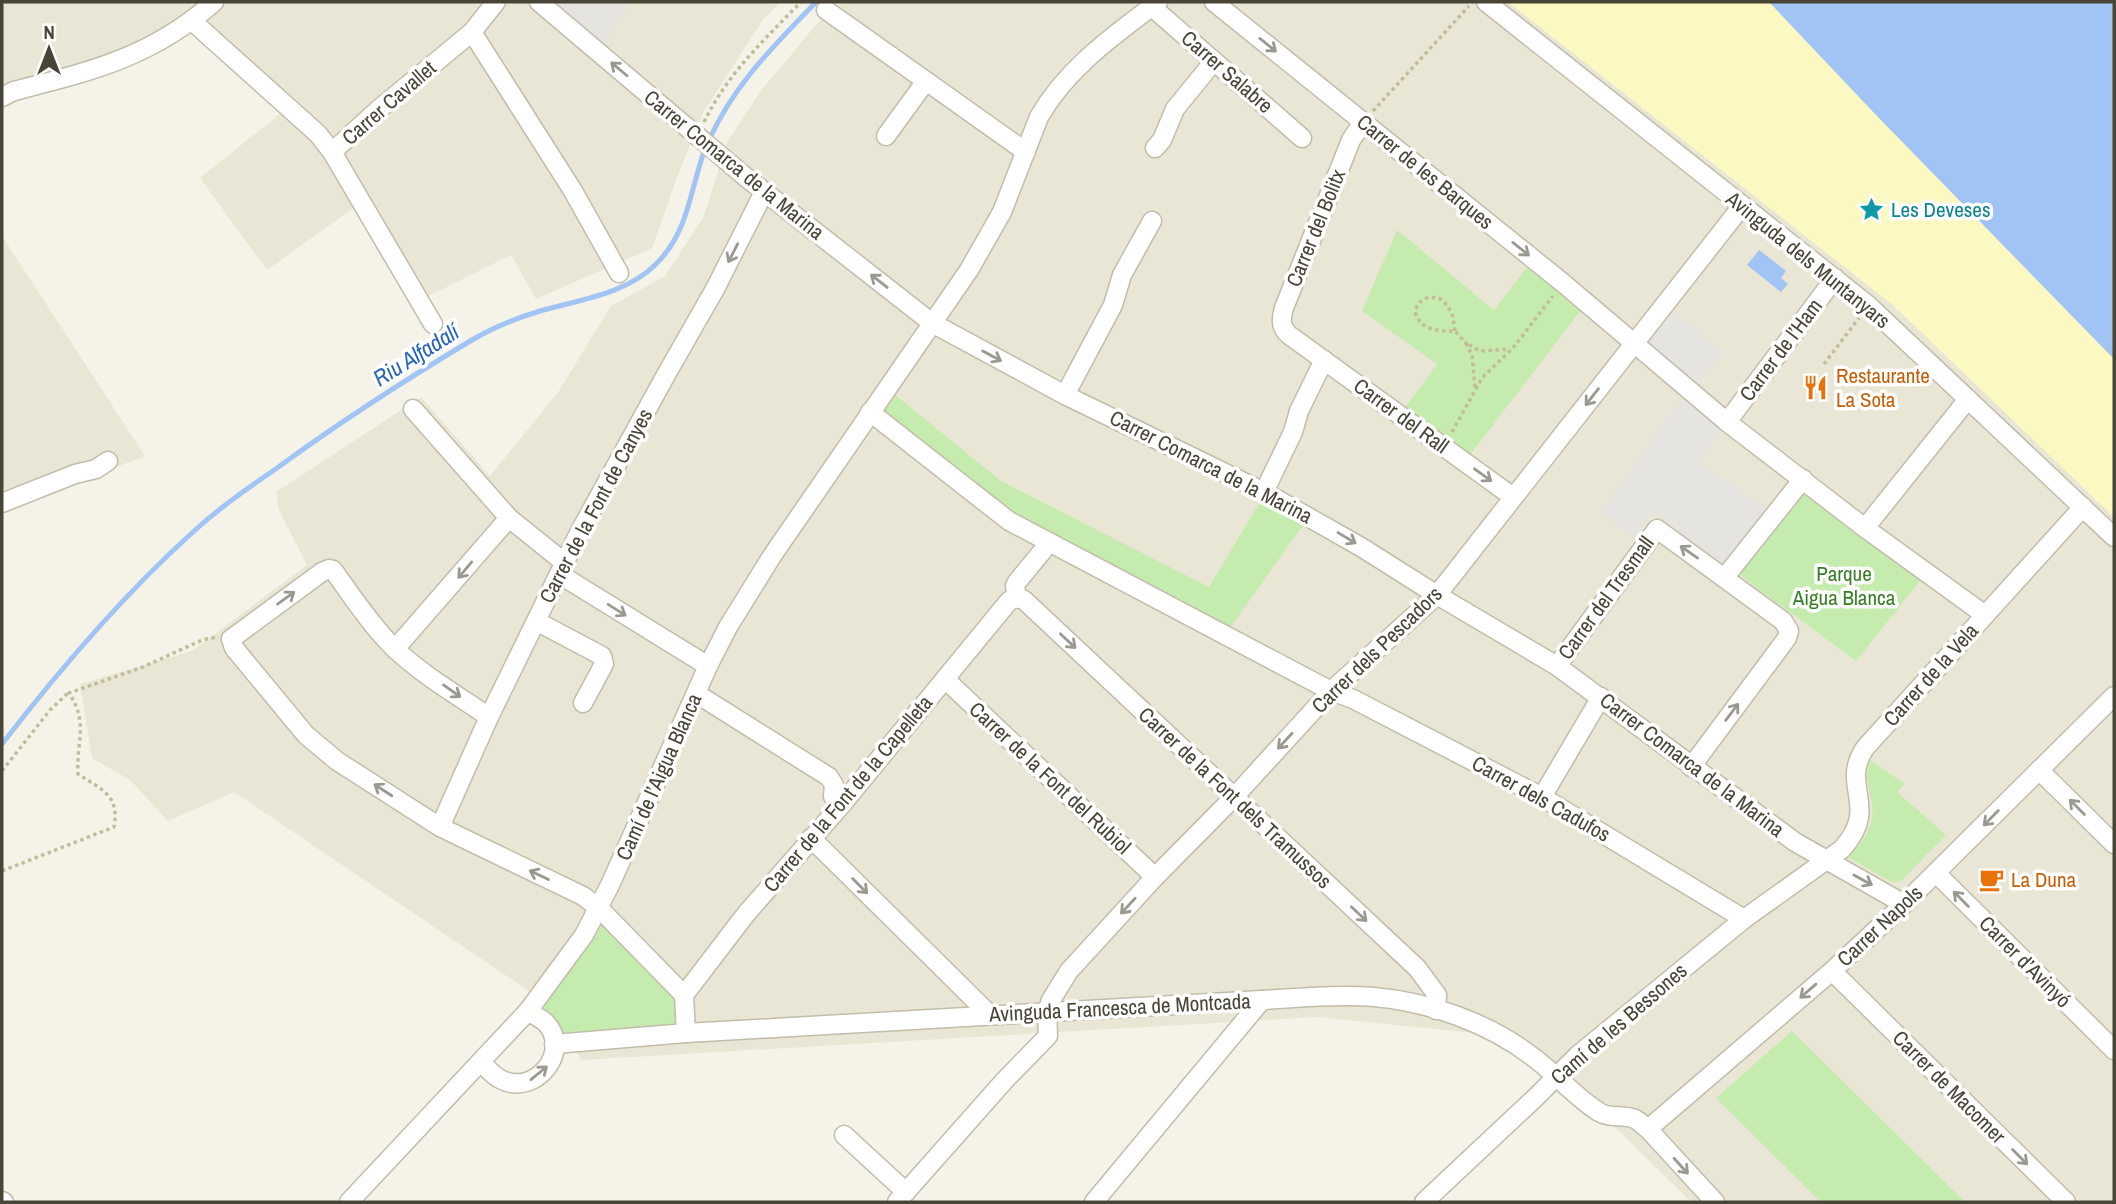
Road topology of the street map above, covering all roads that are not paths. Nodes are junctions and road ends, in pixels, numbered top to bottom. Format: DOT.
graph roads {
  1 [pos="214,2"];
  2 [pos="496,2"];
  3 [pos="539,2"];
  4 [pos="1214,2"];
  5 [pos="1486,2"];
  6 [pos="1155,4"];
  7 [pos="826,10"];
  8 [pos="192,21"];
  9 [pos="472,32"];
  10 [pos="1214,61"];
  11 [pos="926,81"];
  12 [pos="2,97"];
  13 [pos="1363,122"];
  14 [pos="886,136"];
  15 [pos="1302,138"];
  16 [pos="1155,148"];
  17 [pos="332,152"];
  18 [pos="1026,152"];
  19 [pos="764,192"];
  20 [pos="1742,206"];
  21 [pos="1152,221"];
  22 [pos="619,273"];
  23 [pos="1835,278"];
  24 [pos="932,323"];
  25 [pos="433,324"];
  26 [pos="1289,335"];
  27 [pos="1634,343"];
  28 [pos="1324,360"];
  29 [pos="1065,395"];
  30 [pos="1968,399"];
  31 [pos="413,409"];
  32 [pos="870,412"];
  33 [pos="1727,422"];
  34 [pos="108,461"];
  35 [pos="1803,479"];
  36 [pos="1264,492"];
  37 [pos="1513,497"];
  38 [pos="2,503"];
  39 [pos="2083,507"];
  40 [pos="509,518"];
  41 [pos="1865,528"];
  42 [pos="2114,537"];
  43 [pos="1049,543"];
  44 [pos="562,568"];
  45 [pos="1725,577"];
  46 [pos="1437,595"];
  47 [pos="1017,598"];
  48 [pos="1984,615"];
  49 [pos="536,621"];
  50 [pos="395,649"];
  51 [pos="708,666"];
  52 [pos="1557,666"];
  53 [pos="945,679"];
  54 [pos="1331,691"];
  55 [pos="696,694"];
  56 [pos="1601,697"];
  57 [pos="2110,701"];
  58 [pos="583,703"];
  59 [pos="489,717"];
  60 [pos="1691,766"];
  61 [pos="2039,770"];
  62 [pos="1235,796"];
  63 [pos="1542,797"];
  64 [pos="843,803"];
  65 [pos="440,827"];
  66 [pos="811,838"];
  67 [pos="2114,844"];
  68 [pos="1827,860"];
  69 [pos="1936,873"];
  70 [pos="1155,877"];
  71 [pos="1904,904"];
  72 [pos="599,908"];
  73 [pos="1744,919"];
  74 [pos="1832,971"];
  75 [pos="684,995"];
  76 [pos="1262,1000"];
  77 [pos="1436,1010"];
  78 [pos="528,1011"];
  79 [pos="1048,1012"];
  80 [pos="990,1015"];
  81 [pos="686,1032"];
  82 [pos="554,1044"];
  83 [pos="2114,1050"];
  84 [pos="481,1062"];
  85 [pos="1556,1076"];
  86 [pos="1648,1129"];
  87 [pos="844,1135"];
  88 [pos="901,1197"];
  89 [pos="349,1202"];
  90 [pos="1094,1202"];
  91 [pos="1424,1202"];
  92 [pos="1714,1202"];
  93 [pos="2066,1202"];
  1 -- 8 [label="street"];
  2 -- 9 [label="street, Carrer Cavallet"];
  19 -- 3 [label="street, Carrer Comarca de la Marina, one-way"];
  4 -- 13 [label="street, Carrer de les Barques, one-way"];
  5 -- 20 [label="street, Avinguda dels Muntanyars"];
  6 -- 10 [label="street, Carrer Salabre"];
  6 -- 18 [label="street, Camí de l’Aigua Blanca"];
  7 -- 11 [label="street"];
  8 -- 12 [label="street"];
  8 -- 17 [label="street"];
  9 -- 17 [label="street, Carrer Cavallet"];
  9 -- 22 [label="street"];
  10 -- 15 [label="street, Carrer Salabre"];
  10 -- 16 [label="street"];
  11 -- 14 [label="street"];
  11 -- 18 [label="street"];
  13 -- 26 [label="street, Carrer del Bolitx"];
  13 -- 27 [label="street, Carrer de les Barques, one-way"];
  17 -- 25 [label="street, Carrer Cavallet"];
  18 -- 24 [label="street, Camí de l’Aigua Blanca"];
  24 -- 19 [label="street, Carrer Comarca de la Marina, one-way"];
  19 -- 44 [label="street, Carrer de la Font de Canyes, one-way"];
  20 -- 23 [label="street, Avinguda dels Muntanyars"];
  20 -- 27 [label="street, Carrer dels Pescadors"];
  21 -- 29 [label="street"];
  23 -- 30 [label="street, Avinguda dels Muntanyars"];
  23 -- 33 [label="street, Carrer de l’Ham"];
  24 -- 29 [label="street, Carrer Comarca de la Marina, one-way"];
  24 -- 32 [label="street, Camí de l’Aigua Blanca"];
  26 -- 28 [label="street, Carrer del Rall"];
  27 -- 33 [label="street, Carrer de l’Ham"];
  27 -- 37 [label="street, Carrer dels Pescadors, one-way"];
  28 -- 36 [label="street"];
  28 -- 37 [label="street, Carrer del Rall, one-way"];
  29 -- 36 [label="street, Carrer Comarca de la Marina"];
  30 -- 39 [label="street, Avinguda dels Muntanyars"];
  30 -- 41 [label="street"];
  31 -- 40 [label="street"];
  32 -- 43 [label="street, Carrer dels Cadufos"];
  32 -- 51 [label="street, Camí de l’Aigua Blanca"];
  33 -- 35 [label="street, Carrer de l’Ham"];
  34 -- 38 [label="street"];
  35 -- 41 [label="street, Carrer de l’Ham"];
  35 -- 45 [label="street"];
  36 -- 46 [label="street, Carrer Comarca de la Marina, one-way"];
  37 -- 46 [label="street, Carrer dels Pescadors"];
  39 -- 42 [label="street, Avinguda dels Muntanyars"];
  39 -- 48 [label="street, Carrer de la Vela"];
  40 -- 44 [label="street"];
  40 -- 50 [label="street, one-way"];
  41 -- 48 [label="street, Carrer de l’Ham"];
  43 -- 47 [label="street"];
  43 -- 54 [label="street, Carrer dels Cadufos"];
  44 -- 49 [label="street, Carrer de la Font de Canyes"];
  44 -- 51 [label="street, one-way"];
  45 -- 52 [label="street, Carrer del Tresmall, one-way"];
  60 -- 45 [label="street, Carrer del Tresmall, one-way"];
  46 -- 52 [label="street, Carrer Comarca de la Marina"];
  46 -- 54 [label="street, Carrer dels Pescadors"];
  47 -- 53 [label="street, Carrer de la Font de la Capelleta"];
  47 -- 62 [label="street, Carrer de la Font dels Tramussos, one-way"];
  48 -- 68 [label="street, Carrer de la Vela"];
  49 -- 58 [label="street"];
  49 -- 59 [label="street, Carrer de la Font de Canyes"];
  50 -- 59 [label="street, one-way"];
  65 -- 50 [label="street, one-way"];
  51 -- 55 [label="street, Camí de l’Aigua Blanca"];
  52 -- 56 [label="street, Carrer Comarca de la Marina"];
  53 -- 64 [label="street, Carrer de la Font de la Capelleta"];
  53 -- 70 [label="street, Carrer de la Font del Rubiol"];
  54 -- 62 [label="street, Carrer dels Pescadors, one-way"];
  54 -- 63 [label="street, Carrer dels Cadufos"];
  55 -- 64 [label="street"];
  55 -- 72 [label="street, Camí de l’Aigua Blanca"];
  56 -- 60 [label="street, Carrer Comarca de la Marina"];
  56 -- 63 [label="street"];
  57 -- 61 [label="street, Carrer Napols"];
  59 -- 65 [label="street, Carrer de la Font de Canyes"];
  60 -- 68 [label="street, Carrer Comarca de la Marina"];
  67 -- 61 [label="street, one-way"];
  61 -- 69 [label="street, Carrer Napols, one-way"];
  62 -- 70 [label="street, Carrer dels Pescadors"];
  62 -- 77 [label="street, Carrer de la Font dels Tramussos, one-way"];
  63 -- 73 [label="street, Carrer dels Cadufos"];
  64 -- 66 [label="street, Carrer de la Font de la Capelleta"];
  72 -- 65 [label="street, one-way"];
  66 -- 75 [label="street, Carrer de la Font de la Capelleta"];
  66 -- 80 [label="street, one-way"];
  68 -- 71 [label="street, Carrer Comarca de la Marina, one-way"];
  68 -- 73 [label="street, Camí de les Bessones"];
  69 -- 71 [label="street, Carrer Napols"];
  83 -- 69 [label="street, Carrer d’Avinyó, one-way"];
  70 -- 79 [label="street, Carrer dels Pescadors, one-way"];
  71 -- 74 [label="street, Carrer Napols"];
  72 -- 75 [label="street"];
  72 -- 78 [label="street, Camí de l’Aigua Blanca"];
  73 -- 85 [label="street, Camí de les Bessones"];
  74 -- 86 [label="street, Carrer Napols, one-way"];
  74 -- 93 [label="street, Carrer de Macomer, one-way"];
  75 -- 81 [label="street"];
  76 -- 77 [label="street, Avinguda Francesca de Montcada"];
  76 -- 79 [label="street, Avinguda Francesca de Montcada"];
  76 -- 90 [label="street"];
  77 -- 85 [label="street, Avinguda Francesca de Montcada"];
  78 -- 82 [label="street"];
  78 -- 84 [label="street, Camí de l’Aigua Blanca"];
  79 -- 80 [label="street, Avinguda Francesca de Montcada"];
  79 -- 88 [label="street, Carrer dels Pescadors"];
  80 -- 81 [label="street, Avinguda Francesca de Montcada"];
  81 -- 82 [label="street, Avinguda Francesca de Montcada"];
  84 -- 82 [label="street, one-way"];
  84 -- 89 [label="street, Camí de l’Aigua Blanca"];
  85 -- 86 [label="street, Avinguda Francesca de Montcada"];
  85 -- 91 [label="street, Camí de les Bessones"];
  86 -- 92 [label="street, one-way"];
  87 -- 88 [label="street"];
}
